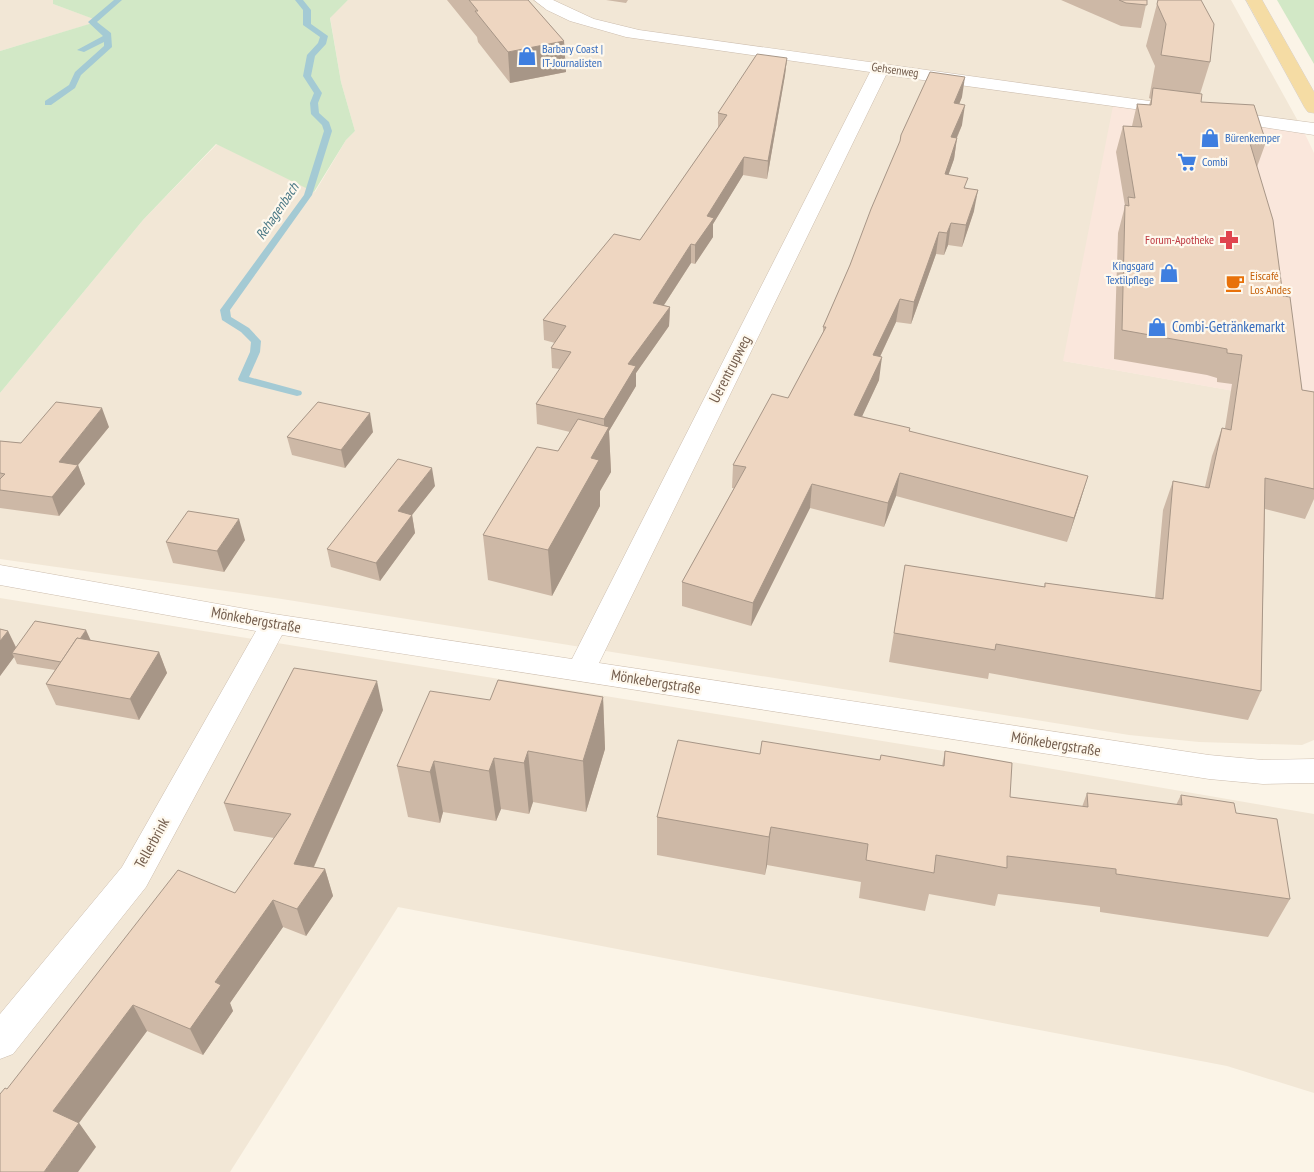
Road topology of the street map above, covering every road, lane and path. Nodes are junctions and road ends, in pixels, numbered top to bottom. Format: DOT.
graph roads {
  1 [pos="542,0"];
  2 [pos="1254,0"];
  3 [pos="881,68"];
  4 [pos="1314,108"];
  5 [pos="1314,129"];
  6 [pos="0,575"];
  7 [pos="274,624"];
  8 [pos="580,670"];
  9 [pos="1314,771"];
  10 [pos="0,1042"];
  1 -- 3 [label="street, Gehsenweg"];
  2 -- 4 [label="main road"];
  3 -- 5 [label="street, Gehsenweg"];
  3 -- 8 [label="street, Uerentrupweg"];
  6 -- 7 [label="street, Mönkebergstraße"];
  7 -- 8 [label="street, Mönkebergstraße"];
  7 -- 10 [label="street, Tellerbrink"];
  8 -- 9 [label="street, Mönkebergstraße"];
}
